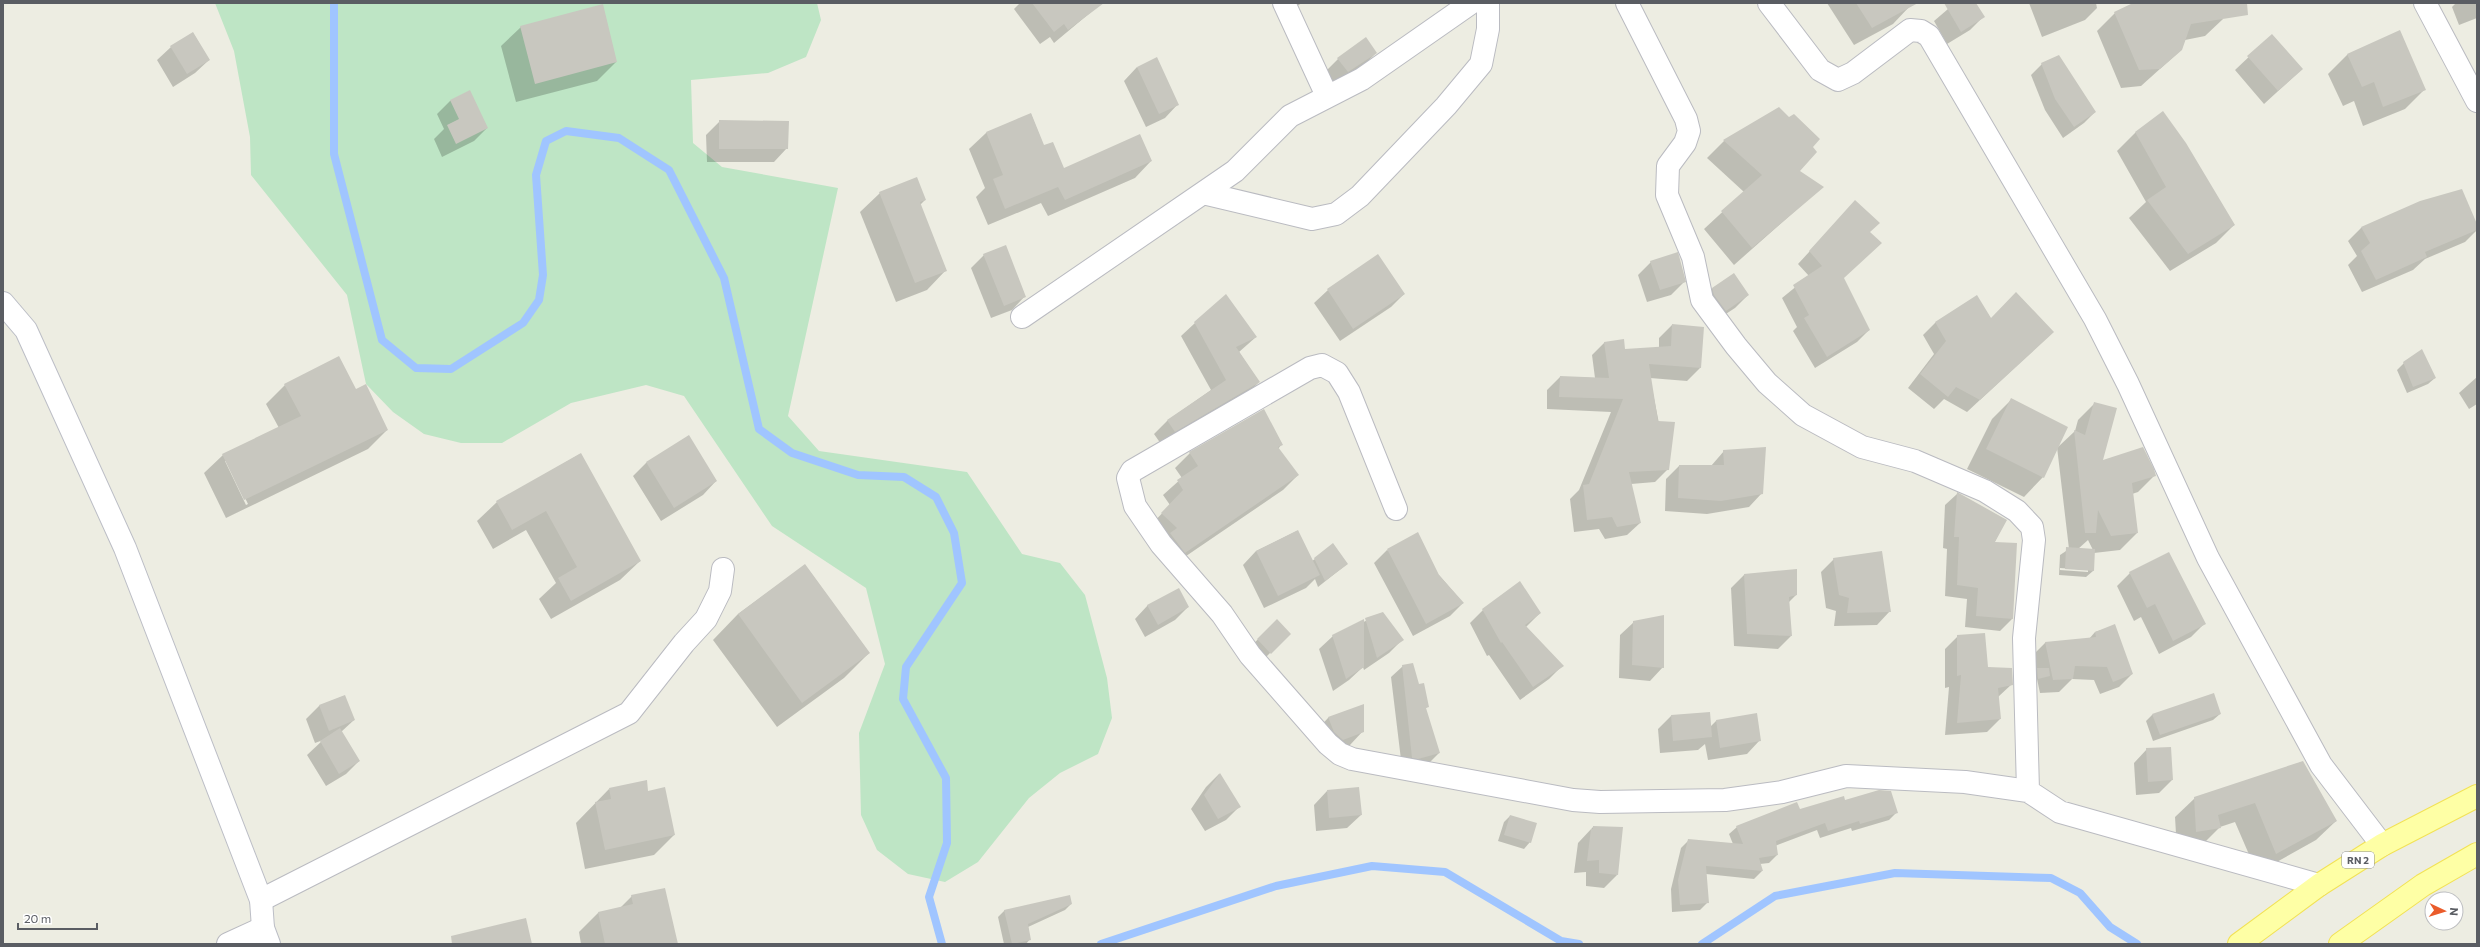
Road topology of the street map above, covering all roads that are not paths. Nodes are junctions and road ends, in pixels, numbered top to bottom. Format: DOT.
graph roads {
  1 [pos="1284,3"];
  2 [pos="1471,3"];
  3 [pos="1488,3"];
  4 [pos="1627,3"];
  5 [pos="1769,3"];
  6 [pos="2425,3"];
  7 [pos="1327,96"];
  8 [pos="2477,101"];
  9 [pos="1203,193"];
  10 [pos="3,303"];
  11 [pos="1022,317"];
  12 [pos="1396,509"];
  13 [pos="723,569"];
  14 [pos="2028,791"];
  15 [pos="2477,796"];
  16 [pos="2382,845"];
  17 [pos="2473,860"];
  18 [pos="2319,885"];
  19 [pos="260,900"];
  20 [pos="266,936"];
  21 [pos="2244,940"];
  22 [pos="228,944"];
  23 [pos="2340,944"];
  1 -- 7 [label="street"];
  2 -- 7 [label="street"];
  3 -- 9 [label="street"];
  4 -- 14 [label="street"];
  5 -- 16 [label="street"];
  6 -- 8 [label="street"];
  7 -- 9 [label="street"];
  9 -- 11 [label="street"];
  10 -- 19 [label="street"];
  12 -- 14 [label="street"];
  13 -- 19 [label="street"];
  14 -- 18 [label="street"];
  15 -- 16 [label="main road, RN 2"];
  16 -- 18 [label="main road, RN 2"];
  17 -- 23 [label="main road"];
  18 -- 21 [label="main road, RN 2"];
  19 -- 20 [label="street"];
  20 -- 22 [label="street"];
}
